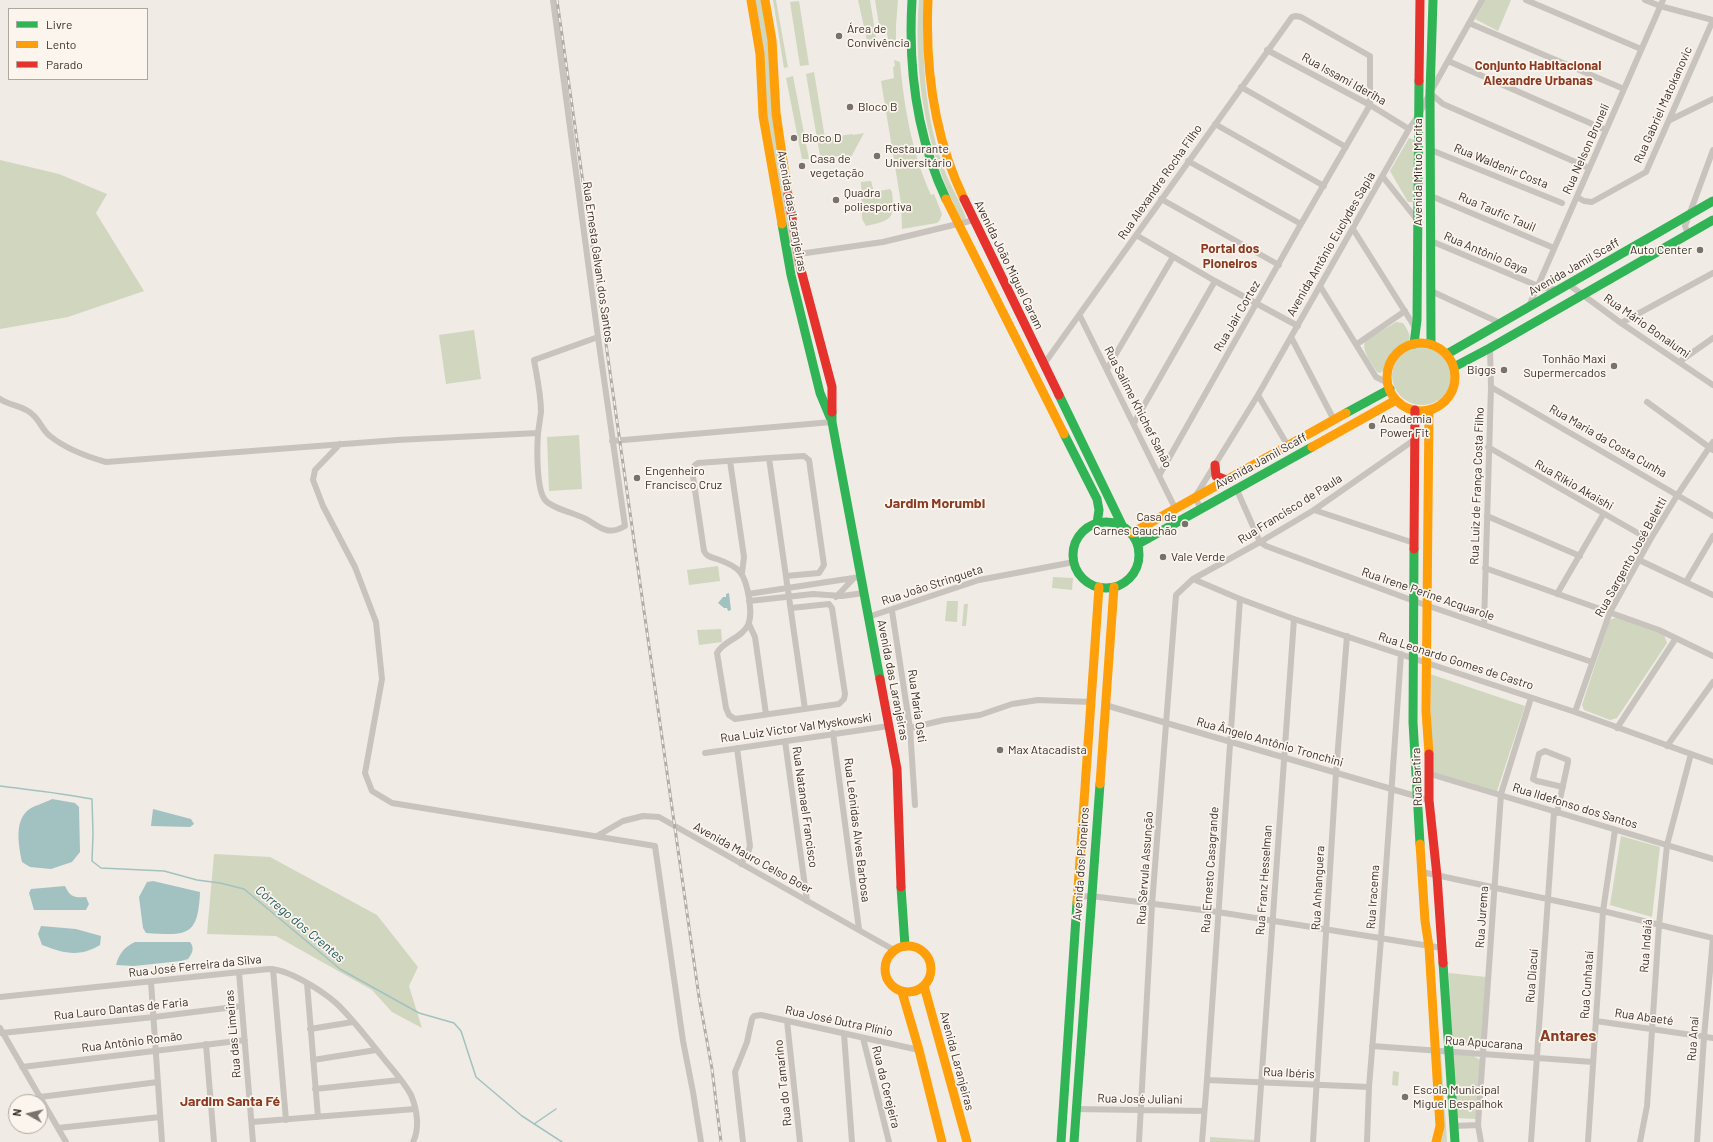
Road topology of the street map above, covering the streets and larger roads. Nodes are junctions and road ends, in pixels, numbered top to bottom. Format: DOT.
graph roads {
  1 [pos="553,0"];
  2 [pos="752,0"];
  3 [pos="765,0"];
  4 [pos="912,0"];
  5 [pos="928,0"];
  6 [pos="1420,0"];
  7 [pos="1433,0"];
  8 [pos="1482,0"];
  9 [pos="1526,0"];
  10 [pos="1645,0"];
  11 [pos="1661,3"];
  12 [pos="1713,20"];
  13 [pos="1469,23"];
  14 [pos="1642,49"];
  15 [pos="1268,50"];
  16 [pos="1448,61"];
  17 [pos="1241,87"];
  18 [pos="1624,89"];
  19 [pos="1430,92"];
  20 [pos="1713,99"];
  21 [pos="1370,106"];
  22 [pos="1418,116"];
  23 [pos="1670,120"];
  24 [pos="1214,124"];
  25 [pos="1409,129"];
  26 [pos="1606,130"];
  27 [pos="1346,147"];
  28 [pos="1431,150"];
  29 [pos="1713,150"];
  30 [pos="1188,161"];
  31 [pos="1589,168"];
  32 [pos="1383,177"];
  33 [pos="1324,186"];
  34 [pos="1431,196"];
  35 [pos="1577,197"];
  36 [pos="1162,199"];
  37 [pos="1713,201"];
  38 [pos="1562,203"];
  39 [pos="1690,214"];
  40 [pos="974,220"];
  41 [pos="1713,220"];
  42 [pos="1419,221"];
  43 [pos="959,224"];
  44 [pos="1301,224"];
  45 [pos="1353,229"];
  46 [pos="1688,234"];
  47 [pos="1136,235"];
  48 [pos="1431,241"];
  49 [pos="1554,248"];
  50 [pos="798,254"];
  51 [pos="1173,257"];
  52 [pos="1279,265"];
  53 [pos="1713,273"];
  54 [pos="1215,281"];
  55 [pos="1568,284"];
  56 [pos="1320,286"];
  57 [pos="1538,286"];
  58 [pos="1557,290"];
  59 [pos="1431,291"];
  60 [pos="1583,294"];
  61 [pos="1257,303"];
  62 [pos="1529,306"];
  63 [pos="1405,311"];
  64 [pos="1080,316"];
  65 [pos="1500,323"];
  66 [pos="1621,323"];
  67 [pos="1298,326"];
  68 [pos="1416,329"];
  69 [pos="1292,337"];
  70 [pos="598,338"];
  71 [pos="1713,338"];
  72 [pos="1357,344"];
  73 [pos="1414,344"];
  74 [pos="1431,344"];
  75 [pos="1490,348"];
  76 [pos="1447,354"];
  77 [pos="1679,362"];
  78 [pos="1044,364"];
  79 [pos="1454,367"];
  80 [pos="1107,369"];
  81 [pos="1713,385"];
  82 [pos="1389,386"];
  83 [pos="1491,387"];
  84 [pos="1258,395"];
  85 [pos="0,399"];
  86 [pos="1396,400"];
  87 [pos="1647,402"];
  88 [pos="1415,410"];
  89 [pos="1429,410"];
  90 [pos="1334,420"];
  91 [pos="832,422"];
  92 [pos="1134,423"];
  93 [pos="538,433"];
  94 [pos="1414,440"];
  95 [pos="612,441"];
  96 [pos="340,444"];
  97 [pos="1288,446"];
  98 [pos="1712,446"];
  99 [pos="1488,447"];
  100 [pos="769,458"];
  101 [pos="730,461"];
  102 [pos="1215,465"];
  103 [pos="1160,474"];
  104 [pos="1226,480"];
  105 [pos="1236,488"];
  106 [pos="1678,494"];
  107 [pos="1195,497"];
  108 [pos="1175,508"];
  109 [pos="1201,509"];
  110 [pos="1314,510"];
  111 [pos="1603,515"];
  112 [pos="1487,516"];
  113 [pos="1713,516"];
  114 [pos="1097,523"];
  115 [pos="1122,526"];
  116 [pos="1132,533"];
  117 [pos="1713,536"];
  118 [pos="1650,540"];
  119 [pos="1260,542"];
  120 [pos="1414,543"];
  121 [pos="1138,544"];
  122 [pos="1580,556"];
  123 [pos="1639,560"];
  124 [pos="1074,562"];
  125 [pos="1485,568"];
  126 [pos="742,573"];
  127 [pos="786,576"];
  128 [pos="857,578"];
  129 [pos="1193,579"];
  130 [pos="1686,582"];
  131 [pos="812,584"];
  132 [pos="1099,587"];
  133 [pos="1114,587"];
  134 [pos="788,588"];
  135 [pos="864,593"];
  136 [pos="748,594"];
  137 [pos="813,594"];
  138 [pos="1557,594"];
  139 [pos="1176,595"];
  140 [pos="1713,595"];
  141 [pos="789,596"];
  142 [pos="836,596"];
  143 [pos="1240,600"];
  144 [pos="749,601"];
  145 [pos="1414,601"];
  146 [pos="829,604"];
  147 [pos="1426,606"];
  148 [pos="791,608"];
  149 [pos="892,611"];
  150 [pos="1610,612"];
  151 [pos="868,617"];
  152 [pos="1294,619"];
  153 [pos="749,624"];
  154 [pos="1484,625"];
  155 [pos="1347,636"];
  156 [pos="1676,638"];
  157 [pos="1401,654"];
  158 [pos="1713,656"];
  159 [pos="1414,658"];
  160 [pos="1426,662"];
  161 [pos="1592,662"];
  162 [pos="1713,682"];
  163 [pos="1532,698"];
  164 [pos="1091,702"];
  165 [pos="1105,705"];
  166 [pos="805,709"];
  167 [pos="1575,712"];
  168 [pos="766,714"];
  169 [pos="1167,724"];
  170 [pos="890,726"];
  171 [pos="910,728"];
  172 [pos="1617,728"];
  173 [pos="833,733"];
  174 [pos="785,741"];
  175 [pos="1231,742"];
  176 [pos="1668,746"];
  177 [pos="737,748"];
  178 [pos="705,753"];
  179 [pos="1691,754"];
  180 [pos="1283,757"];
  181 [pos="1713,762"];
  182 [pos="1336,773"];
  183 [pos="1430,774"];
  184 [pos="1563,787"];
  185 [pos="1392,789"];
  186 [pos="1501,794"];
  187 [pos="1418,796"];
  188 [pos="1429,800"];
  189 [pos="915,804"];
  190 [pos="1556,813"];
  191 [pos="1614,830"];
  192 [pos="597,836"];
  193 [pos="1667,845"];
  194 [pos="1713,859"];
  195 [pos="741,864"];
  196 [pos="1422,872"];
  197 [pos="1437,876"];
  198 [pos="1495,887"];
  199 [pos="1091,896"];
  200 [pos="1077,897"];
  201 [pos="1548,899"];
  202 [pos="807,901"];
  203 [pos="1152,904"];
  204 [pos="1603,911"];
  205 [pos="1218,912"];
  206 [pos="1272,921"];
  207 [pos="1659,925"];
  208 [pos="859,929"];
  209 [pos="1327,930"];
  210 [pos="1713,938"];
  211 [pos="1381,939"];
  212 [pos="905,946"];
  213 [pos="1429,947"];
  214 [pos="1442,948"];
  215 [pos="894,950"];
  216 [pos="272,969"];
  217 [pos="239,972"];
  218 [pos="151,982"];
  219 [pos="307,983"];
  220 [pos="924,986"];
  221 [pos="902,992"];
  222 [pos="0,997"];
  223 [pos="242,1006"];
  224 [pos="154,1017"];
  225 [pos="787,1021"];
  226 [pos="1596,1021"];
  227 [pos="353,1022"];
  228 [pos="310,1029"];
  229 [pos="1652,1029"];
  230 [pos="1,1031"];
  231 [pos="844,1034"];
  232 [pos="1704,1037"];
  233 [pos="862,1038"];
  234 [pos="1713,1038"];
  235 [pos="245,1040"];
  236 [pos="206,1044"];
  237 [pos="1372,1046"];
  238 [pos="156,1049"];
  239 [pos="376,1050"];
  240 [pos="919,1050"];
  241 [pos="1435,1050"];
  242 [pos="1448,1051"];
  243 [pos="1484,1054"];
  244 [pos="1537,1058"];
  245 [pos="313,1060"];
  246 [pos="1593,1062"];
  247 [pos="22,1067"];
  248 [pos="400,1080"];
  249 [pos="1208,1080"];
  250 [pos="158,1082"];
  251 [pos="1261,1083"];
  252 [pos="1316,1086"];
  253 [pos="1369,1087"];
  254 [pos="315,1089"];
  255 [pos="38,1094"];
  256 [pos="48,1096"];
  257 [pos="415,1109"];
  258 [pos="1076,1109"];
  259 [pos="1141,1110"];
  260 [pos="48,1111"];
  261 [pos="1204,1111"];
  262 [pos="160,1117"];
  263 [pos="318,1117"];
  264 [pos="286,1120"];
  265 [pos="252,1122"];
  266 [pos="1478,1125"];
  267 [pos="1454,1126"];
  268 [pos="58,1128"];
  269 [pos="66,1142"];
  270 [pos="162,1142"];
  271 [pos="214,1142"];
  272 [pos="253,1142"];
  273 [pos="410,1142"];
  274 [pos="413,1142"];
  275 [pos="701,1142"];
  276 [pos="743,1142"];
  277 [pos="800,1142"];
  278 [pos="852,1142"];
  279 [pos="889,1142"];
  280 [pos="942,1142"];
  281 [pos="966,1142"];
  282 [pos="1061,1142"];
  283 [pos="1074,1142"];
  284 [pos="1139,1142"];
  285 [pos="1202,1142"];
  286 [pos="1257,1142"];
  287 [pos="1313,1142"];
  288 [pos="1367,1142"];
  289 [pos="1436,1142"];
  290 [pos="1455,1142"];
  291 [pos="1481,1142"];
  292 [pos="1531,1142"];
  293 [pos="1588,1142"];
  294 [pos="1640,1142"];
  295 [pos="1697,1142"];
  1 -- 70 [label="street, Rua Ernesta Galvani dos Santos"];
  2 -- 91 [label="street, Avenida das Laranjeiras"];
  3 -- 50 [label="street, Avenida das Laranjeiras"];
  4 -- 43 [label="street"];
  5 -- 40 [label="street, Avenida João Miguel Caram"];
  6 -- 22 [label="street, Avenida Mituo Morita"];
  7 -- 19 [label="street, Avenida Mituo Morita"];
  8 -- 13 [label="street, Avenida Antônio Euclydes Sapia"];
  9 -- 14 [label="street"];
  10 -- 11 [label="street"];
  11 -- 12 [label="street"];
  11 -- 14 [label="street, Rua Nelson Bruneli"];
  12 -- 23 [label="street, Rua Gabriel Matokanovic"];
  13 -- 16 [label="street, Avenida Antônio Euclydes Sapia"];
  13 -- 18 [label="street"];
  14 -- 18 [label="street, Rua Nelson Bruneli"];
  15 -- 17 [label="street, Rua Alexandre Rocha Filho"];
  15 -- 21 [label="street, Rua Issami Ideriha"];
  15 -- 21 [label="street, Rua Alexandre Rocha Filho"];
  16 -- 19 [label="street, Avenida Antônio Euclydes Sapia"];
  16 -- 26 [label="street"];
  17 -- 24 [label="street, Rua Alexandre Rocha Filho"];
  17 -- 27 [label="street"];
  18 -- 26 [label="street, Rua Nelson Bruneli"];
  19 -- 22 [label="street, Avenida Antônio Euclydes Sapia"];
  19 -- 28 [label="street, Avenida Mituo Morita"];
  19 -- 31 [label="street"];
  20 -- 23 [label="street"];
  21 -- 25 [label="street, Rua Issami Ideriha"];
  21 -- 27 [label="street, Rua Jair Cortez"];
  22 -- 25 [label="street, Avenida Antônio Euclydes Sapia"];
  22 -- 42 [label="street, Avenida Mituo Morita"];
  23 -- 35 [label="street, Rua Gabriel Matokanovic"];
  24 -- 30 [label="street, Rua Alexandre Rocha Filho"];
  24 -- 33 [label="street"];
  25 -- 32 [label="street, Avenida Antônio Euclydes Sapia"];
  26 -- 31 [label="street, Rua Nelson Bruneli"];
  27 -- 33 [label="street, Rua Jair Cortez"];
  28 -- 34 [label="street, Avenida Mituo Morita"];
  28 -- 38 [label="street, Rua Waldenir Costa"];
  29 -- 39 [label="street"];
  30 -- 36 [label="street, Rua Alexandre Rocha Filho"];
  30 -- 44 [label="street"];
  31 -- 35 [label="street, Rua Nelson Bruneli"];
  32 -- 42 [label="street"];
  32 -- 45 [label="street, Avenida Antônio Euclydes Sapia"];
  33 -- 44 [label="street, Rua Jair Cortez"];
  34 -- 48 [label="street, Avenida Mituo Morita"];
  34 -- 49 [label="street, Rua Taufic Tauil"];
  35 -- 49 [label="street, Rua Nelson Bruneli"];
  36 -- 47 [label="street, Rua Alexandre Rocha Filho"];
  36 -- 52 [label="street"];
  37 -- 39 [label="street, Avenida Jamil Scaff"];
  39 -- 46 [label="street"];
  39 -- 55 [label="street, Avenida Jamil Scaff"];
  40 -- 43 [label="street"];
  40 -- 78 [label="street, Avenida João Miguel Caram"];
  41 -- 46 [label="street"];
  42 -- 68 [label="street, Avenida Mituo Morita"];
  43 -- 50 [label="street"];
  43 -- 114 [label="street"];
  44 -- 52 [label="street, Rua Jair Cortez"];
  45 -- 56 [label="street, Avenida Antônio Euclydes Sapia"];
  45 -- 63 [label="street"];
  46 -- 60 [label="street"];
  47 -- 51 [label="street"];
  47 -- 64 [label="street, Rua Alexandre Rocha Filho"];
  48 -- 57 [label="street, Rua Antônio Gaya"];
  48 -- 59 [label="street, Avenida Mituo Morita"];
  49 -- 57 [label="street, Rua Nelson Bruneli"];
  50 -- 91 [label="street, Avenida das Laranjeiras"];
  51 -- 54 [label="street"];
  51 -- 80 [label="street"];
  52 -- 61 [label="street, Rua Jair Cortez"];
  53 -- 66 [label="street"];
  54 -- 61 [label="street"];
  54 -- 92 [label="street"];
  55 -- 58 [label="street, Avenida Jamil Scaff"];
  55 -- 60 [label="street, Rua Mário Bonalumi"];
  56 -- 67 [label="street, Avenida Antônio Euclydes Sapia"];
  56 -- 72 [label="street"];
  57 -- 58 [label="street, Rua Antônio Gaya"];
  57 -- 62 [label="street, Rua Nelson Bruneli"];
  58 -- 62 [label="street, Avenida Jamil Scaff"];
  59 -- 65 [label="street"];
  59 -- 74 [label="street, Avenida Mituo Morita"];
  60 -- 66 [label="street, Rua Mário Bonalumi"];
  60 -- 75 [label="street"];
  61 -- 67 [label="street"];
  61 -- 103 [label="street, Rua Jair Cortez"];
  62 -- 65 [label="street, Avenida Jamil Scaff"];
  63 -- 68 [label="street"];
  63 -- 72 [label="street"];
  64 -- 78 [label="street, Rua Alexandre Rocha Filho"];
  64 -- 80 [label="street, Rua Salime Khichef Sahão"];
  65 -- 76 [label="street, Avenida Jamil Scaff"];
  66 -- 77 [label="street, Rua Mário Bonalumi"];
  67 -- 69 [label="street, Avenida Antônio Euclydes Sapia"];
  68 -- 73 [label="street, Avenida Mituo Morita"];
  69 -- 84 [label="street, Avenida Antônio Euclydes Sapia"];
  69 -- 90 [label="street"];
  70 -- 93 [label="street"];
  70 -- 95 [label="street, Rua Ernesta Galvani dos Santos"];
  71 -- 77 [label="street"];
  72 -- 82 [label="street"];
  73 -- 74 [label="street"];
  73 -- 82 [label="street"];
  74 -- 76 [label="street"];
  75 -- 79 [label="street"];
  75 -- 83 [label="street, Rua Luiz de França Costa Filho"];
  76 -- 79 [label="street"];
  77 -- 81 [label="street, Rua Mário Bonalumi"];
  78 -- 115 [label="street, Avenida João Miguel Caram"];
  79 -- 89 [label="street"];
  80 -- 92 [label="street, Rua Salime Khichef Sahão"];
  82 -- 86 [label="street"];
  82 -- 90 [label="street, Avenida Jamil Scaff"];
  83 -- 99 [label="street, Rua Luiz de França Costa Filho"];
  83 -- 106 [label="street, Rua Maria da Costa Cunha"];
  84 -- 97 [label="street"];
  84 -- 102 [label="street, Avenida Antônio Euclydes Sapia"];
  85 -- 96 [label="street"];
  86 -- 88 [label="street"];
  86 -- 105 [label="street, Avenida Jamil Scaff"];
  87 -- 98 [label="street"];
  88 -- 89 [label="street"];
  88 -- 94 [label="street, Rua Bartira"];
  89 -- 147 [label="street, Rua Bartira"];
  90 -- 97 [label="street, Avenida Jamil Scaff"];
  91 -- 95 [label="street"];
  91 -- 128 [label="street, Avenida das Laranjeiras"];
  92 -- 103 [label="street, Rua Salime Khichef Sahão"];
  93 -- 95 [label="street, Rua Ernesta Galvani dos Santos"];
  93 -- 96 [label="street"];
  94 -- 110 [label="street, Rua Francisco de Paula"];
  94 -- 120 [label="street, Rua Bartira"];
  96 -- 192 [label="street"];
  97 -- 104 [label="street, Avenida Jamil Scaff"];
  98 -- 106 [label="street, Rua Sargento José Beletti"];
  99 -- 111 [label="street, Rua Rikio Akaishi"];
  99 -- 112 [label="street, Rua Luiz de França Costa Filho"];
  100 -- 101 [label="street"];
  100 -- 127 [label="street"];
  100 -- 127 [label="street"];
  101 -- 126 [label="street"];
  101 -- 126 [label="street"];
  102 -- 104 [label="street"];
  102 -- 107 [label="street, Avenida Antônio Euclydes Sapia"];
  103 -- 108 [label="street, Rua Salime Khichef Sahão"];
  104 -- 107 [label="street, Avenida Jamil Scaff"];
  105 -- 109 [label="street, Avenida Jamil Scaff"];
  105 -- 119 [label="street"];
  106 -- 113 [label="street, Rua Maria da Costa Cunha"];
  106 -- 118 [label="street, Rua Sargento José Beletti"];
  107 -- 108 [label="street, Avenida Jamil Scaff"];
  107 -- 109 [label="street"];
  108 -- 116 [label="street, Avenida Jamil Scaff"];
  109 -- 121 [label="street, Avenida Jamil Scaff"];
  110 -- 119 [label="street, Rua Francisco de Paula"];
  110 -- 120 [label="street"];
  111 -- 118 [label="street, Rua Rikio Akaishi"];
  111 -- 122 [label="street"];
  112 -- 122 [label="street"];
  112 -- 125 [label="street, Rua Luiz de França Costa Filho"];
  114 -- 115 [label="street"];
  114 -- 124 [label="street"];
  115 -- 116 [label="street"];
  116 -- 121 [label="street"];
  117 -- 130 [label="street"];
  118 -- 123 [label="street, Rua Sargento José Beletti"];
  119 -- 129 [label="street, Rua Francisco de Paula"];
  119 -- 145 [label="street, Rua Irene Perine Acquarole"];
  120 -- 145 [label="street, Rua Bartira"];
  121 -- 133 [label="street"];
  122 -- 138 [label="street"];
  123 -- 130 [label="street"];
  123 -- 150 [label="street, Rua Sargento José Beletti"];
  124 -- 132 [label="street"];
  124 -- 149 [label="street, Rua João Stringueta"];
  125 -- 138 [label="street"];
  125 -- 154 [label="street, Rua Luiz de França Costa Filho"];
  126 -- 136 [label="street"];
  127 -- 134 [label="street"];
  128 -- 131 [label="street"];
  128 -- 135 [label="street, Avenida das Laranjeiras"];
  128 -- 142 [label="street"];
  129 -- 139 [label="street, Rua Francisco de Paula"];
  129 -- 143 [label="street, Rua Leonardo Gomes de Castro"];
  130 -- 140 [label="street"];
  131 -- 134 [label="street"];
  131 -- 137 [label="street"];
  132 -- 133 [label="street"];
  132 -- 164 [label="street, Avenida dos Pioneiros"];
  133 -- 165 [label="street, Avenida dos Pioneiros"];
  134 -- 136 [label="street"];
  134 -- 141 [label="street"];
  135 -- 142 [label="street"];
  135 -- 151 [label="street, Avenida das Laranjeiras"];
  136 -- 144 [label="street"];
  137 -- 141 [label="street"];
  137 -- 142 [label="street"];
  138 -- 150 [label="street"];
  139 -- 169 [label="street, Rua Sérvula Assunção"];
  141 -- 144 [label="street"];
  141 -- 148 [label="street"];
  142 -- 146 [label="street"];
  143 -- 152 [label="street, Rua Leonardo Gomes de Castro"];
  143 -- 175 [label="street, Rua Ernesto Casagrande"];
  144 -- 153 [label="street"];
  145 -- 147 [label="street, Rua Irene Perine Acquarole"];
  145 -- 159 [label="street, Rua Bartira"];
  146 -- 148 [label="street"];
  146 -- 166 [label="street"];
  147 -- 154 [label="street, Rua Irene Perine Acquarole"];
  147 -- 160 [label="street, Rua Bartira"];
  148 -- 166 [label="street"];
  149 -- 151 [label="street, Rua João Stringueta"];
  149 -- 171 [label="street, Rua Maria Osti"];
  150 -- 156 [label="street"];
  150 -- 161 [label="street, Rua Sargento José Beletti"];
  151 -- 170 [label="street, Avenida das Laranjeiras"];
  152 -- 155 [label="street, Rua Leonardo Gomes de Castro"];
  152 -- 180 [label="street, Rua Franz Hesselman"];
  153 -- 168 [label="street"];
  153 -- 168 [label="street"];
  154 -- 161 [label="street, Rua Irene Perine Acquarole"];
  155 -- 157 [label="street, Rua Leonardo Gomes de Castro"];
  155 -- 182 [label="street, Rua Anhanguera"];
  156 -- 158 [label="street"];
  156 -- 172 [label="street"];
  157 -- 159 [label="street, Rua Leonardo Gomes de Castro"];
  157 -- 185 [label="street, Rua Iracema"];
  159 -- 160 [label="street, Rua Leonardo Gomes de Castro"];
  159 -- 187 [label="street, Rua Bartira"];
  160 -- 163 [label="street, Rua Leonardo Gomes de Castro"];
  160 -- 183 [label="street, Rua Bartira"];
  161 -- 167 [label="street, Rua Sargento José Beletti"];
  162 -- 176 [label="street"];
  163 -- 167 [label="street, Rua Leonardo Gomes de Castro"];
  163 -- 186 [label="street, Rua Jurema"];
  164 -- 171 [label="street"];
  164 -- 200 [label="street, Avenida dos Pioneiros"];
  165 -- 169 [label="street, Rua Ângelo Antônio Tronchini"];
  165 -- 199 [label="street, Avenida dos Pioneiros"];
  166 -- 168 [label="street"];
  167 -- 172 [label="street, Rua Leonardo Gomes de Castro"];
  169 -- 175 [label="street, Rua Ângelo Antônio Tronchini"];
  169 -- 203 [label="street, Rua Sérvula Assunção"];
  170 -- 173 [label="street, Rua Luiz Victor Val Myskowski"];
  170 -- 212 [label="street, Avenida das Laranjeiras"];
  171 -- 189 [label="street, Rua Maria Osti"];
  172 -- 176 [label="street, Rua Leonardo Gomes de Castro"];
  173 -- 174 [label="street, Rua Luiz Victor Val Myskowski"];
  173 -- 208 [label="street, Rua Leônidas Alves Barbosa"];
  174 -- 177 [label="street, Rua Luiz Victor Val Myskowski"];
  174 -- 202 [label="street, Rua Natanael Francisco"];
  175 -- 180 [label="street, Rua Ângelo Antônio Tronchini"];
  175 -- 205 [label="street, Rua Ernesto Casagrande"];
  176 -- 179 [label="street, Rua Leonardo Gomes de Castro"];
  177 -- 178 [label="street, Rua Luiz Victor Val Myskowski"];
  177 -- 195 [label="street"];
  179 -- 181 [label="street, Rua Leonardo Gomes de Castro"];
  179 -- 193 [label="street, Rua Indaiá"];
  180 -- 182 [label="street, Rua Ângelo Antônio Tronchini"];
  180 -- 206 [label="street, Rua Franz Hesselman"];
  182 -- 185 [label="street, Rua Ângelo Antônio Tronchini"];
  182 -- 209 [label="street, Rua Anhanguera"];
  183 -- 186 [label="street, Rua Ildefonso dos Santos"];
  183 -- 188 [label="street, Rua Bartira"];
  184 -- 184 [label="street, Rua Diacuí"];
  184 -- 190 [label="street, Rua Diacuí"];
  185 -- 187 [label="street, Rua Ângelo Antônio Tronchini"];
  185 -- 211 [label="street, Rua Iracema"];
  186 -- 190 [label="street, Rua Ildefonso dos Santos"];
  186 -- 198 [label="street, Rua Jurema"];
  187 -- 188 [label="street, Rua Ângelo Antônio Tronchini"];
  187 -- 196 [label="street, Rua Bartira"];
  188 -- 197 [label="street, Rua Bartira"];
  190 -- 191 [label="street, Rua Ildefonso dos Santos"];
  190 -- 201 [label="street, Rua Diacuí"];
  191 -- 193 [label="street, Rua Ildefonso dos Santos"];
  191 -- 204 [label="street, Rua Cunhataí"];
  192 -- 195 [label="street, Avenida Mauro Celso Boer"];
  192 -- 275 [label="street"];
  193 -- 194 [label="street, Rua Ildefonso dos Santos"];
  193 -- 207 [label="street, Rua Indaiá"];
  195 -- 202 [label="street, Avenida Mauro Celso Boer"];
  196 -- 197 [label="street"];
  196 -- 213 [label="street, Rua Bartira"];
  197 -- 198 [label="street"];
  197 -- 214 [label="street, Rua Bartira"];
  198 -- 201 [label="street"];
  198 -- 243 [label="street, Rua Jurema"];
  199 -- 200 [label="street"];
  199 -- 203 [label="street"];
  199 -- 258 [label="street, Avenida dos Pioneiros"];
  200 -- 282 [label="street, Avenida dos Pioneiros"];
  201 -- 204 [label="street"];
  201 -- 244 [label="street, Rua Diacuí"];
  202 -- 208 [label="street, Avenida Mauro Celso Boer"];
  203 -- 205 [label="street"];
  203 -- 259 [label="street, Rua Sérvula Assunção"];
  204 -- 207 [label="street"];
  204 -- 226 [label="street, Rua Cunhataí"];
  205 -- 206 [label="street"];
  205 -- 249 [label="street, Rua Ernesto Casagrande"];
  206 -- 209 [label="street"];
  206 -- 251 [label="street, Rua Franz Hesselman"];
  207 -- 210 [label="street"];
  207 -- 229 [label="street, Rua Indaiá"];
  208 -- 215 [label="street, Avenida Mauro Celso Boer"];
  209 -- 211 [label="street"];
  209 -- 252 [label="street, Rua Anhanguera"];
  210 -- 232 [label="street, Rua Anaí"];
  211 -- 213 [label="street"];
  211 -- 237 [label="street, Rua Iracema"];
  212 -- 215 [label="street"];
  212 -- 220 [label="street"];
  213 -- 214 [label="street"];
  213 -- 241 [label="street, Rua Bartira"];
  214 -- 242 [label="street, Rua Bartira"];
  215 -- 221 [label="street"];
  216 -- 217 [label="street, Rua José Ferreira da Silva"];
  216 -- 219 [label="street, Rua José Ferreira da Silva"];
  216 -- 264 [label="street"];
  217 -- 218 [label="street, Rua José Ferreira da Silva"];
  217 -- 223 [label="street, Rua das Limeiras"];
  218 -- 222 [label="street, Rua José Ferreira da Silva"];
  218 -- 224 [label="street"];
  219 -- 227 [label="street, Rua José Ferreira da Silva"];
  219 -- 228 [label="street"];
  220 -- 221 [label="street"];
  220 -- 281 [label="street, Avenida Laranjeiras"];
  221 -- 240 [label="street"];
  223 -- 224 [label="street, Rua Lauro Dantas de Faria"];
  223 -- 235 [label="street, Rua das Limeiras"];
  224 -- 230 [label="street, Rua Lauro Dantas de Faria"];
  224 -- 238 [label="street"];
  225 -- 231 [label="street, Rua José Dutra Plínio"];
  225 -- 276 [label="street, Rua José Dutra Plínio"];
  225 -- 277 [label="street, Rua do Tamarino"];
  226 -- 229 [label="street, Rua Abaeté"];
  226 -- 246 [label="street, Rua Cunhataí"];
  227 -- 228 [label="street"];
  227 -- 239 [label="street, Rua José Ferreira da Silva"];
  228 -- 245 [label="street"];
  229 -- 232 [label="street, Rua Abaeté"];
  229 -- 294 [label="street, Rua Indaiá"];
  230 -- 247 [label="street"];
  231 -- 233 [label="street, Rua José Dutra Plínio"];
  231 -- 278 [label="street"];
  232 -- 234 [label="street, Rua Abaeté"];
  232 -- 295 [label="street, Rua Anaí"];
  233 -- 240 [label="street, Rua José Dutra Plínio"];
  233 -- 279 [label="street, Rua da Cerejeira"];
  235 -- 236 [label="street, Rua Antônio Romão"];
  235 -- 265 [label="street, Rua das Limeiras"];
  236 -- 238 [label="street, Rua Antônio Romão"];
  236 -- 271 [label="street"];
  237 -- 241 [label="street, Rua Apucarana"];
  237 -- 253 [label="street, Rua Iracema"];
  238 -- 247 [label="street, Rua Antônio Romão"];
  238 -- 250 [label="street"];
  239 -- 245 [label="street"];
  239 -- 248 [label="street, Rua José Ferreira da Silva"];
  240 -- 280 [label="street"];
  241 -- 242 [label="street, Rua Apucarana"];
  241 -- 289 [label="street, Rua Bartira"];
  242 -- 243 [label="street, Rua Apucarana"];
  242 -- 267 [label="street, Rua Bartira"];
  243 -- 244 [label="street, Rua Apucarana"];
  243 -- 266 [label="street, Rua Jurema"];
  244 -- 246 [label="street, Rua Apucarana"];
  244 -- 292 [label="street, Rua Diacuí"];
  245 -- 254 [label="street"];
  246 -- 293 [label="street, Rua Cunhataí"];
  247 -- 255 [label="street"];
  248 -- 254 [label="street"];
  248 -- 257 [label="street, Rua José Ferreira da Silva"];
  249 -- 251 [label="street, Rua Ibéris"];
  249 -- 261 [label="street, Rua Ernesto Casagrande"];
  250 -- 256 [label="street"];
  250 -- 262 [label="street"];
  251 -- 252 [label="street, Rua Ibéris"];
  251 -- 286 [label="street, Rua Franz Hesselman"];
  252 -- 253 [label="street, Rua Ibéris"];
  252 -- 287 [label="street, Rua Anhanguera"];
  253 -- 288 [label="street, Rua Iracema"];
  254 -- 263 [label="street"];
  257 -- 263 [label="street"];
  257 -- 274 [label="street, Rua José Ferreira da Silva"];
  258 -- 259 [label="street, Rua José Juliani"];
  258 -- 283 [label="street, Avenida dos Pioneiros"];
  259 -- 261 [label="street, Rua José Juliani"];
  259 -- 284 [label="street, Rua Sérvula Assunção"];
  260 -- 268 [label="street"];
  261 -- 285 [label="street, Rua Ernesto Casagrande"];
  262 -- 268 [label="street"];
  262 -- 270 [label="street"];
  263 -- 264 [label="street"];
  264 -- 265 [label="street"];
  265 -- 272 [label="street, Rua das Limeiras"];
  266 -- 267 [label="street"];
  266 -- 291 [label="street, Rua Jurema"];
  267 -- 290 [label="street, Rua Bartira"];
  268 -- 269 [label="street"];
  273 -- 274 [label="street"];
}
